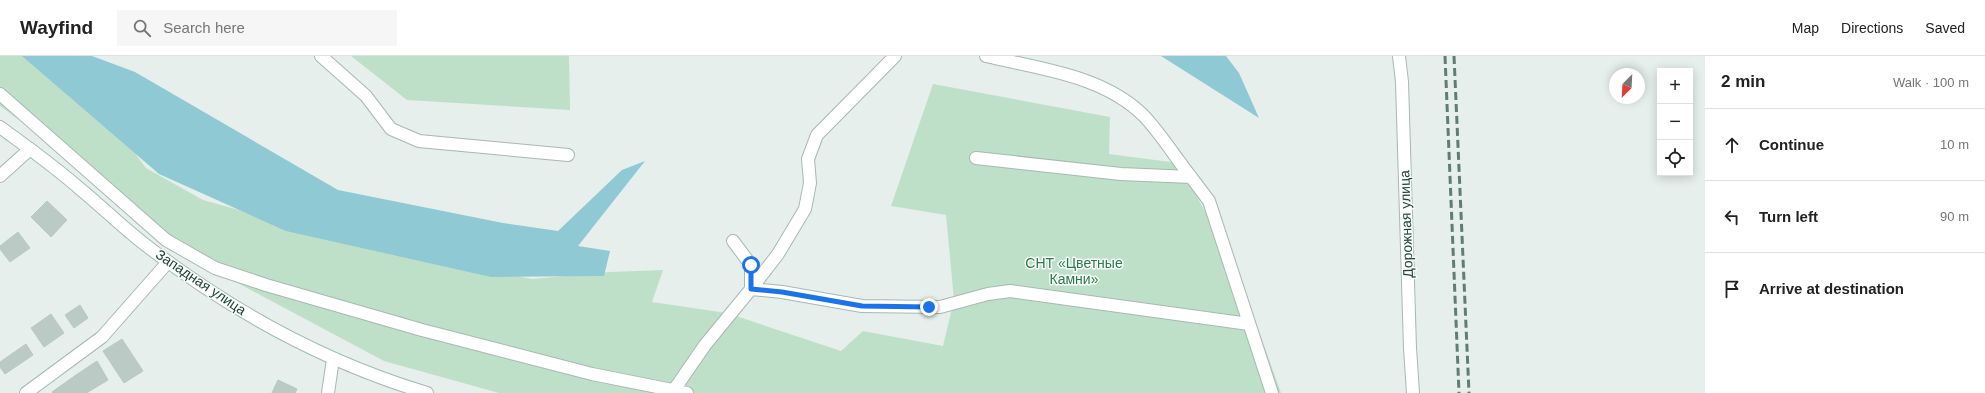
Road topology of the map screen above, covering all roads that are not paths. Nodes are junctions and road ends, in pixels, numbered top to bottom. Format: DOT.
graph roads {
  1 [pos="321,56"];
  2 [pos="895,56"];
  3 [pos="986,56"];
  4 [pos="1399,56"];
  5 [pos="0,94"];
  6 [pos="0,127"];
  7 [pos="30,149"];
  8 [pos="568,155"];
  9 [pos="976,158"];
  10 [pos="0,176"];
  11 [pos="1190,177"];
  12 [pos="733,241"];
  13 [pos="168,262"];
  14 [pos="751,289"];
  15 [pos="1249,324"];
  16 [pos="333,359"];
  17 [pos="642,388"];
  18 [pos="674,390"];
  19 [pos="26,393"];
  20 [pos="328,393"];
  21 [pos="427,393"];
  22 [pos="686,393"];
  23 [pos="1272,393"];
  24 [pos="1413,393"];
  1 -- 8 [label="street"];
  2 -- 14 [label="street"];
  3 -- 11 [label="street"];
  4 -- 24 [label="street, Дорожная улица"];
  5 -- 17 [label="street"];
  6 -- 7 [label="street, Западная улица"];
  7 -- 10 [label="street"];
  7 -- 13 [label="street, Западная улица"];
  9 -- 11 [label="street"];
  11 -- 15 [label="street"];
  12 -- 14 [label="street"];
  13 -- 16 [label="street, Западная улица"];
  13 -- 19 [label="street"];
  14 -- 15 [label="street"];
  14 -- 18 [label="street"];
  15 -- 23 [label="street"];
  16 -- 20 [label="street"];
  16 -- 21 [label="street, Западная улица"];
  17 -- 18 [label="street"];
  18 -- 22 [label="street"];
}
